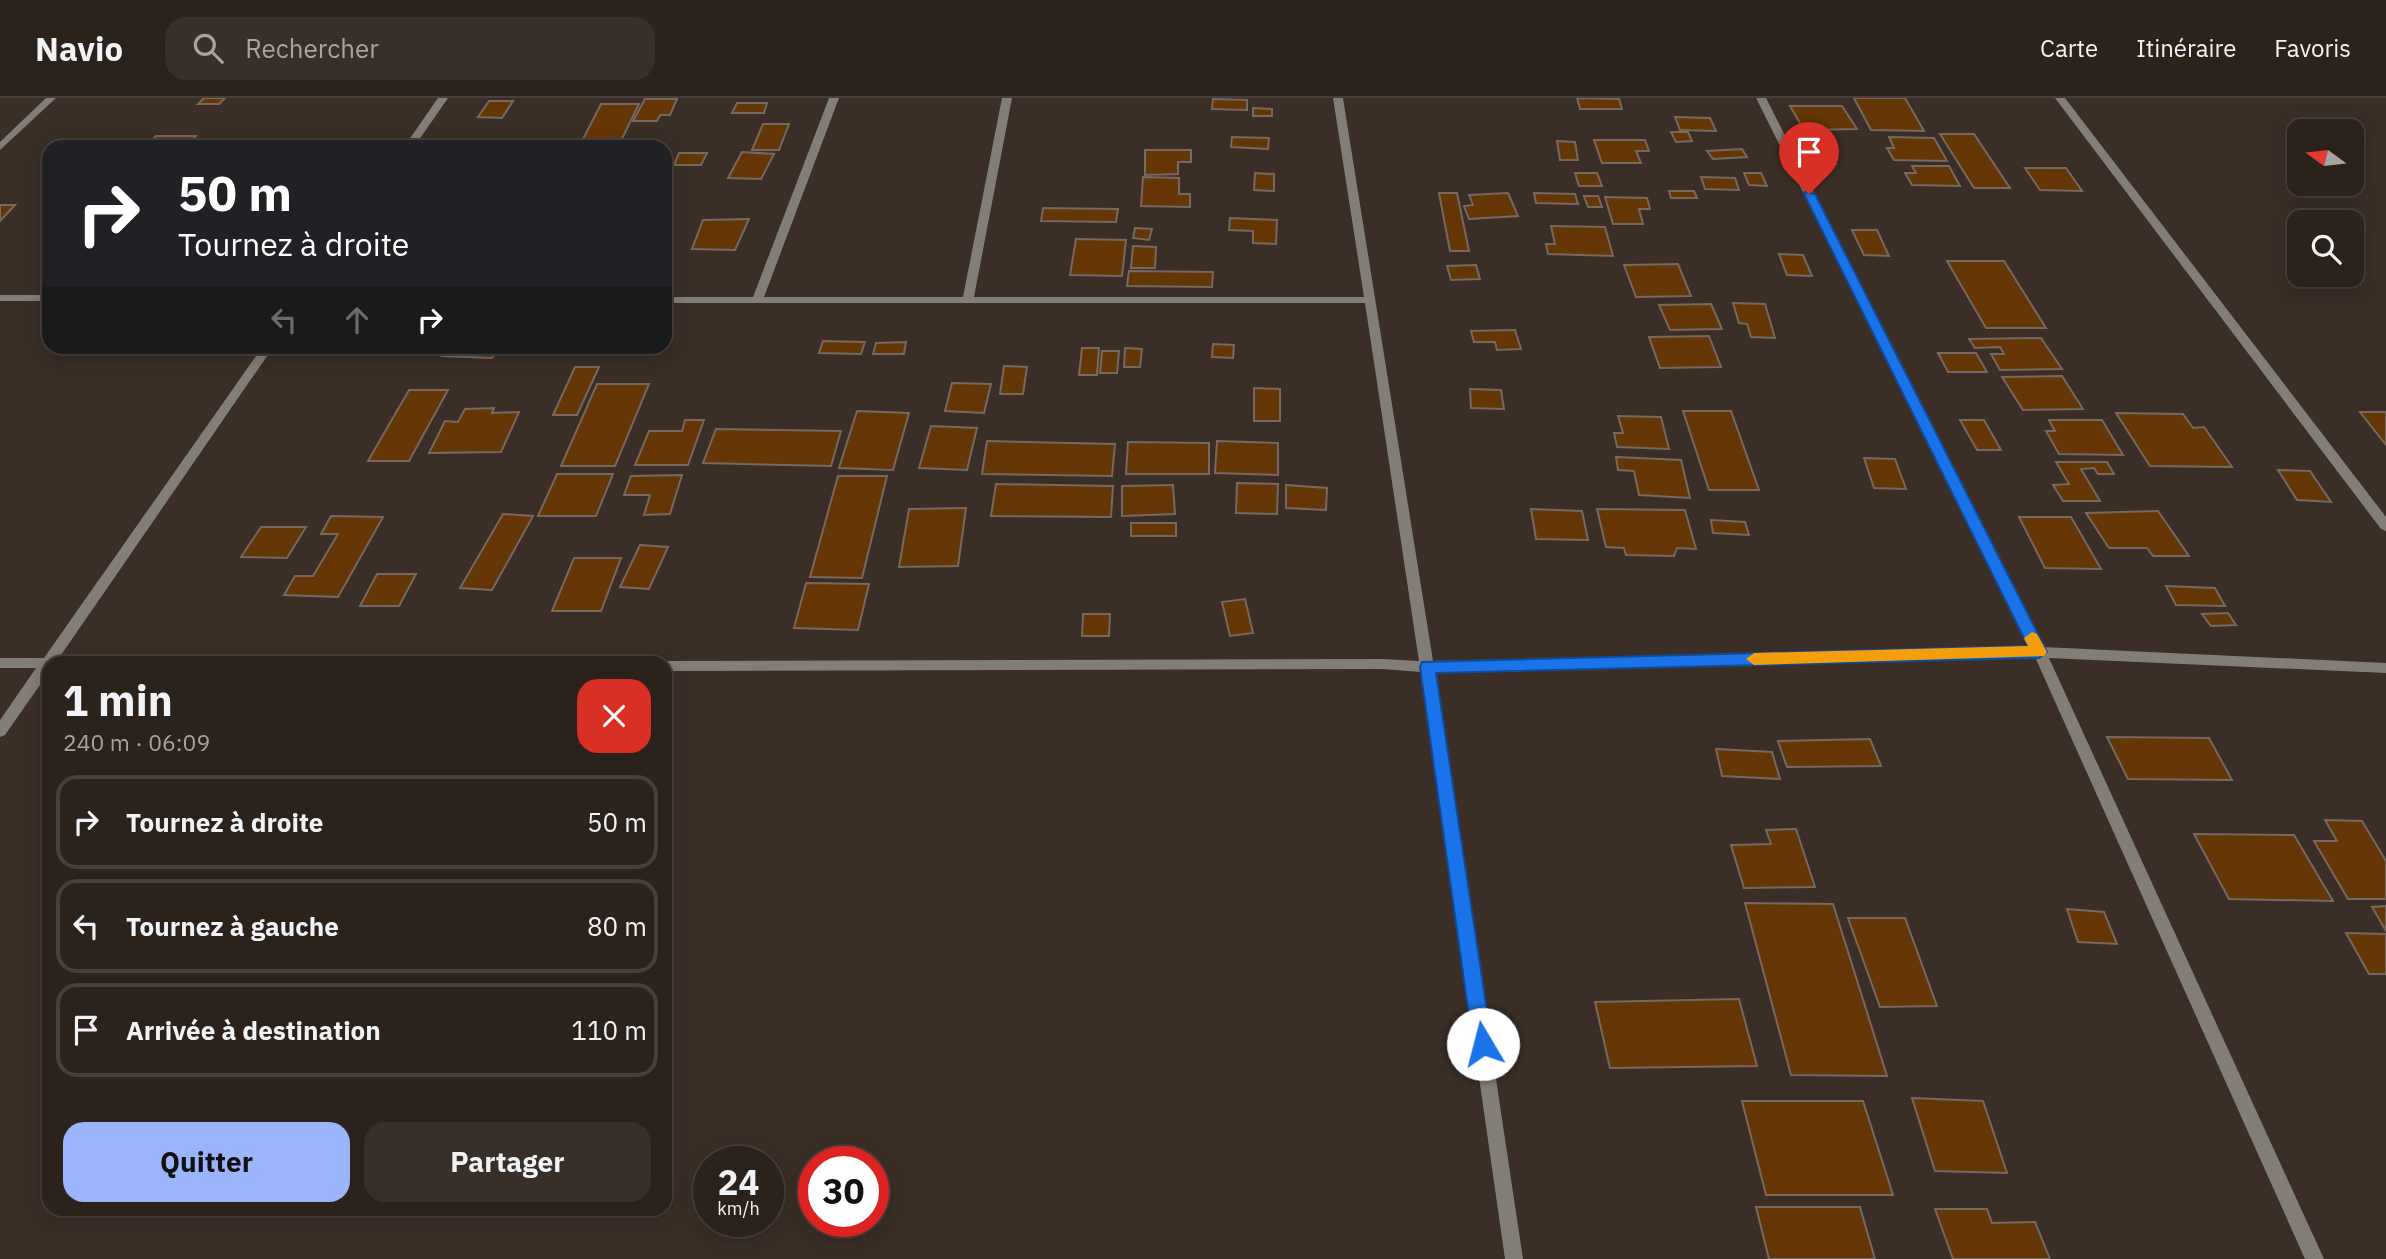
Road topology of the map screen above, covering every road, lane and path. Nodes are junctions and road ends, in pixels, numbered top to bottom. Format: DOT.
graph roads {
  1 [pos="51,98"];
  2 [pos="443,98"];
  3 [pos="834,98"];
  4 [pos="1007,98"];
  5 [pos="1338,98"];
  6 [pos="1761,98"];
  7 [pos="2060,98"];
  8 [pos="414,140"];
  9 [pos="0,147"];
  10 [pos="0,298"];
  11 [pos="42,298"];
  12 [pos="672,300"];
  13 [pos="757,300"];
  14 [pos="1369,300"];
  15 [pos="968,301"];
  16 [pos="263,354"];
  17 [pos="2386,526"];
  18 [pos="2039,652"];
  19 [pos="52,656"];
  20 [pos="0,663"];
  21 [pos="42,663"];
  22 [pos="672,666"];
  23 [pos="1427,667"];
  24 [pos="2386,668"];
  25 [pos="42,670"];
  26 [pos="0,731"];
  27 [pos="1514,1259"];
  28 [pos="2315,1259"];
  1 -- 9 [label="street"];
  2 -- 8 [label="street"];
  3 -- 13 [label="street"];
  4 -- 15 [label="street"];
  5 -- 14 [label="street"];
  6 -- 18 [label="street"];
  7 -- 17 [label="street"];
  10 -- 11 [label="street"];
  12 -- 13 [label="street"];
  13 -- 15 [label="street"];
  14 -- 15 [label="street"];
  14 -- 23 [label="street"];
  16 -- 19 [label="street"];
  18 -- 23 [label="street"];
  18 -- 24 [label="street"];
  18 -- 28 [label="street"];
  20 -- 21 [label="street"];
  22 -- 23 [label="street"];
  23 -- 27 [label="street"];
  25 -- 26 [label="street"];
}
